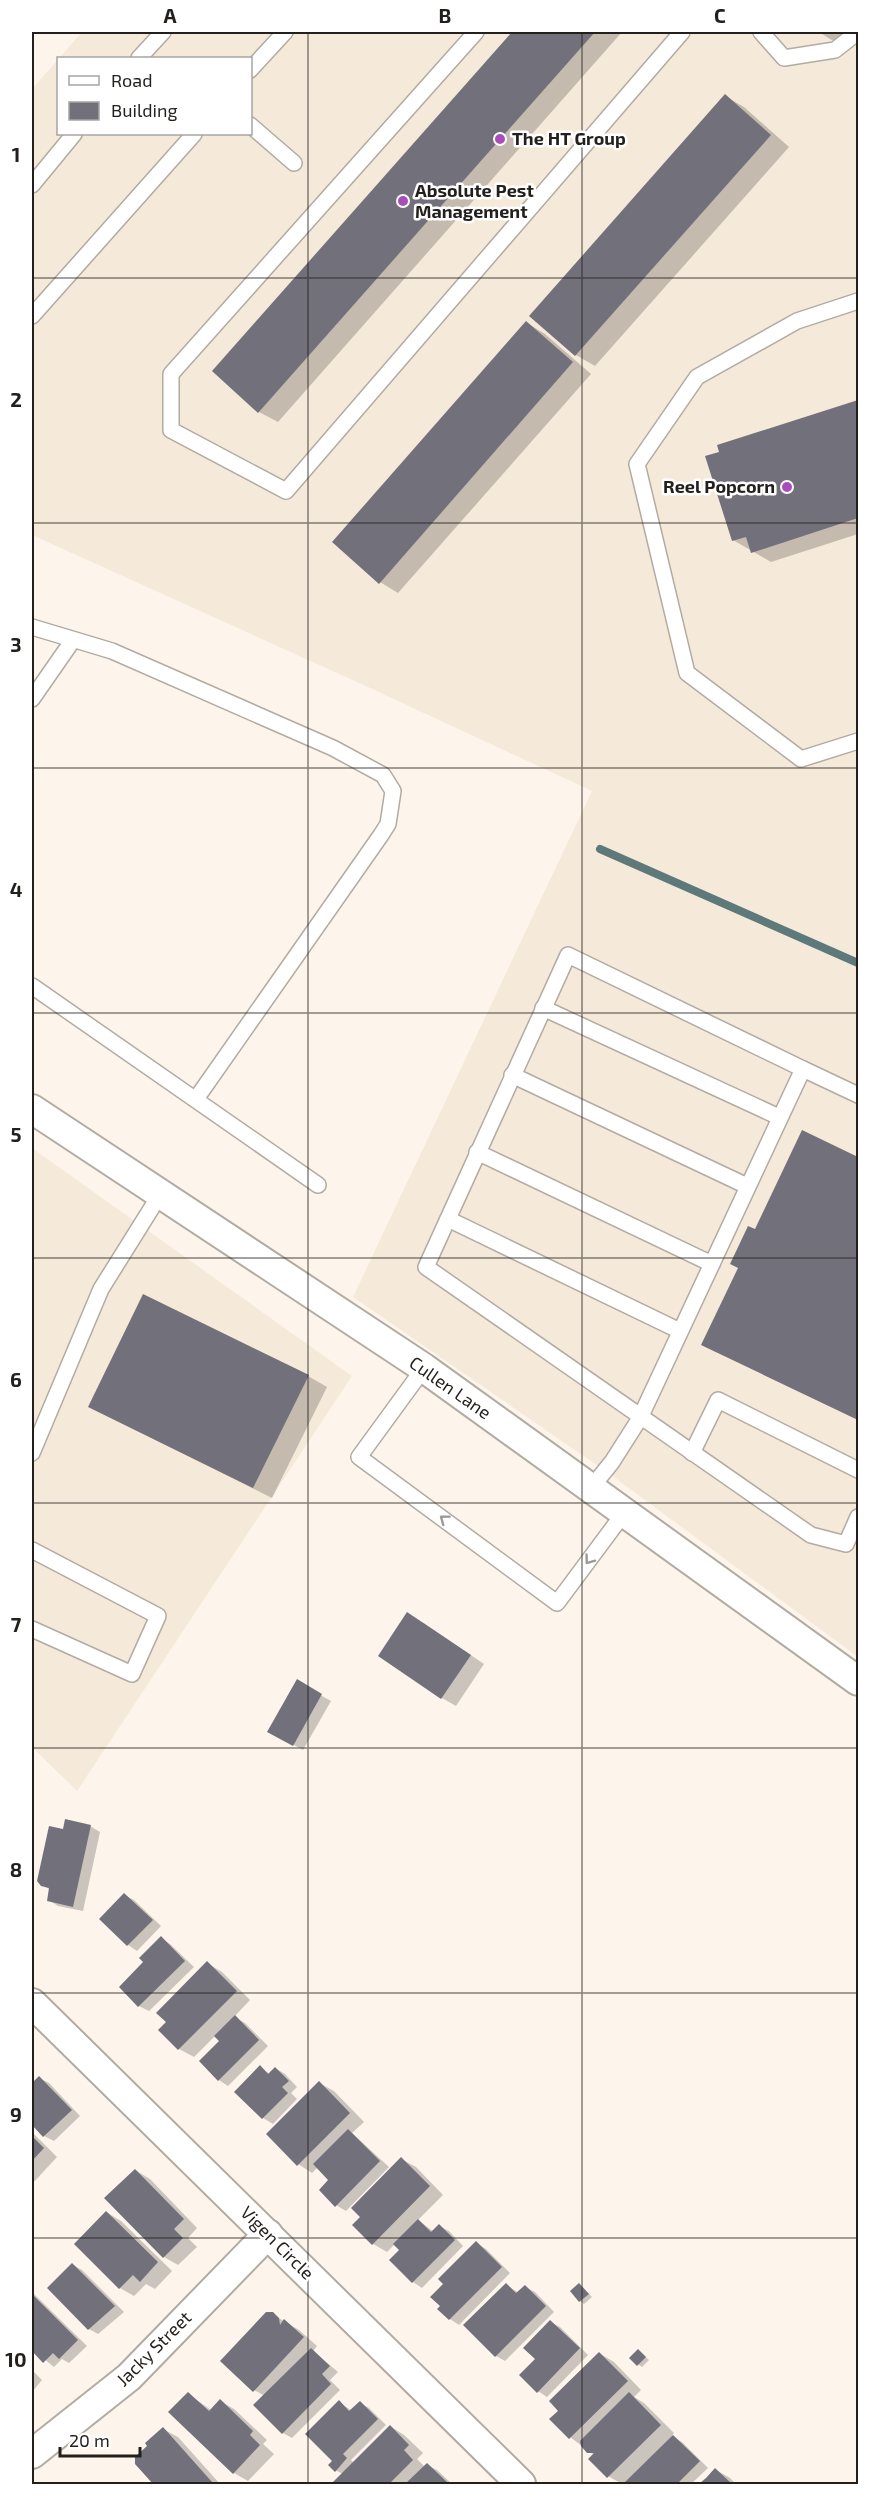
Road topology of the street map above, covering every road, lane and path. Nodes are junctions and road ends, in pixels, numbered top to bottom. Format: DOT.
graph roads {
  1 [pos="163,32"];
  2 [pos="285,32"];
  3 [pos="476,32"];
  4 [pos="682,32"];
  5 [pos="761,32"];
  6 [pos="858,32"];
  7 [pos="141,57"];
  8 [pos="252,68"];
  9 [pos="252,127"];
  10 [pos="73,135"];
  11 [pos="193,135"];
  12 [pos="294,163"];
  13 [pos="32,185"];
  14 [pos="858,301"];
  15 [pos="32,316"];
  16 [pos="32,627"];
  17 [pos="73,640"];
  18 [pos="32,699"];
  19 [pos="858,741"];
  20 [pos="32,986"];
  21 [pos="543,1008"];
  22 [pos="803,1069"];
  23 [pos="512,1075"];
  24 [pos="858,1095"];
  25 [pos="196,1099"];
  26 [pos="34,1118"];
  27 [pos="779,1118"];
  28 [pos="477,1152"];
  29 [pos="318,1185"];
  30 [pos="747,1186"];
  31 [pos="161,1193"];
  32 [pos="448,1219"];
  33 [pos="712,1264"];
  34 [pos="680,1331"];
  35 [pos="424,1368"];
  36 [pos="640,1418"];
  37 [pos="32,1453"];
  38 [pos="692,1453"];
  39 [pos="858,1470"];
  40 [pos="591,1488"];
  41 [pos="624,1513"];
  42 [pos="858,1517"];
  43 [pos="32,1550"];
  44 [pos="32,1629"];
  45 [pos="858,1681"];
  46 [pos="32,2003"];
  47 [pos="268,2234"];
  48 [pos="32,2454"];
  49 [pos="520,2484"];
  1 -- 7 [label="lane"];
  2 -- 8 [label="lane"];
  3 -- 4 [label="lane"];
  5 -- 6 [label="lane"];
  9 -- 12 [label="lane"];
  10 -- 13 [label="lane"];
  11 -- 15 [label="lane"];
  14 -- 19 [label="lane"];
  16 -- 17 [label="lane"];
  17 -- 18 [label="lane"];
  17 -- 25 [label="lane"];
  20 -- 25 [label="lane"];
  21 -- 22 [label="lane"];
  21 -- 23 [label="lane"];
  21 -- 27 [label="lane"];
  22 -- 24 [label="lane"];
  22 -- 27 [label="lane"];
  23 -- 28 [label="lane"];
  23 -- 30 [label="lane"];
  25 -- 29 [label="lane"];
  26 -- 31 [label="street, Cullen Lane"];
  27 -- 30 [label="lane"];
  28 -- 32 [label="lane"];
  28 -- 33 [label="lane"];
  30 -- 33 [label="lane"];
  31 -- 35 [label="street, Cullen Lane"];
  31 -- 37 [label="lane"];
  32 -- 34 [label="lane"];
  32 -- 36 [label="lane"];
  33 -- 34 [label="lane"];
  34 -- 36 [label="lane"];
  35 -- 40 [label="street, Cullen Lane"];
  41 -- 35 [label="lane, one-way"];
  36 -- 38 [label="lane"];
  36 -- 40 [label="lane"];
  38 -- 39 [label="lane"];
  38 -- 42 [label="lane"];
  40 -- 41 [label="street, Cullen Lane"];
  41 -- 45 [label="street, Cullen Lane"];
  43 -- 44 [label="lane"];
  46 -- 47 [label="street, Vigen Circle"];
  47 -- 48 [label="street, Jacky Street"];
  47 -- 49 [label="street, Vigen Circle"];
}
